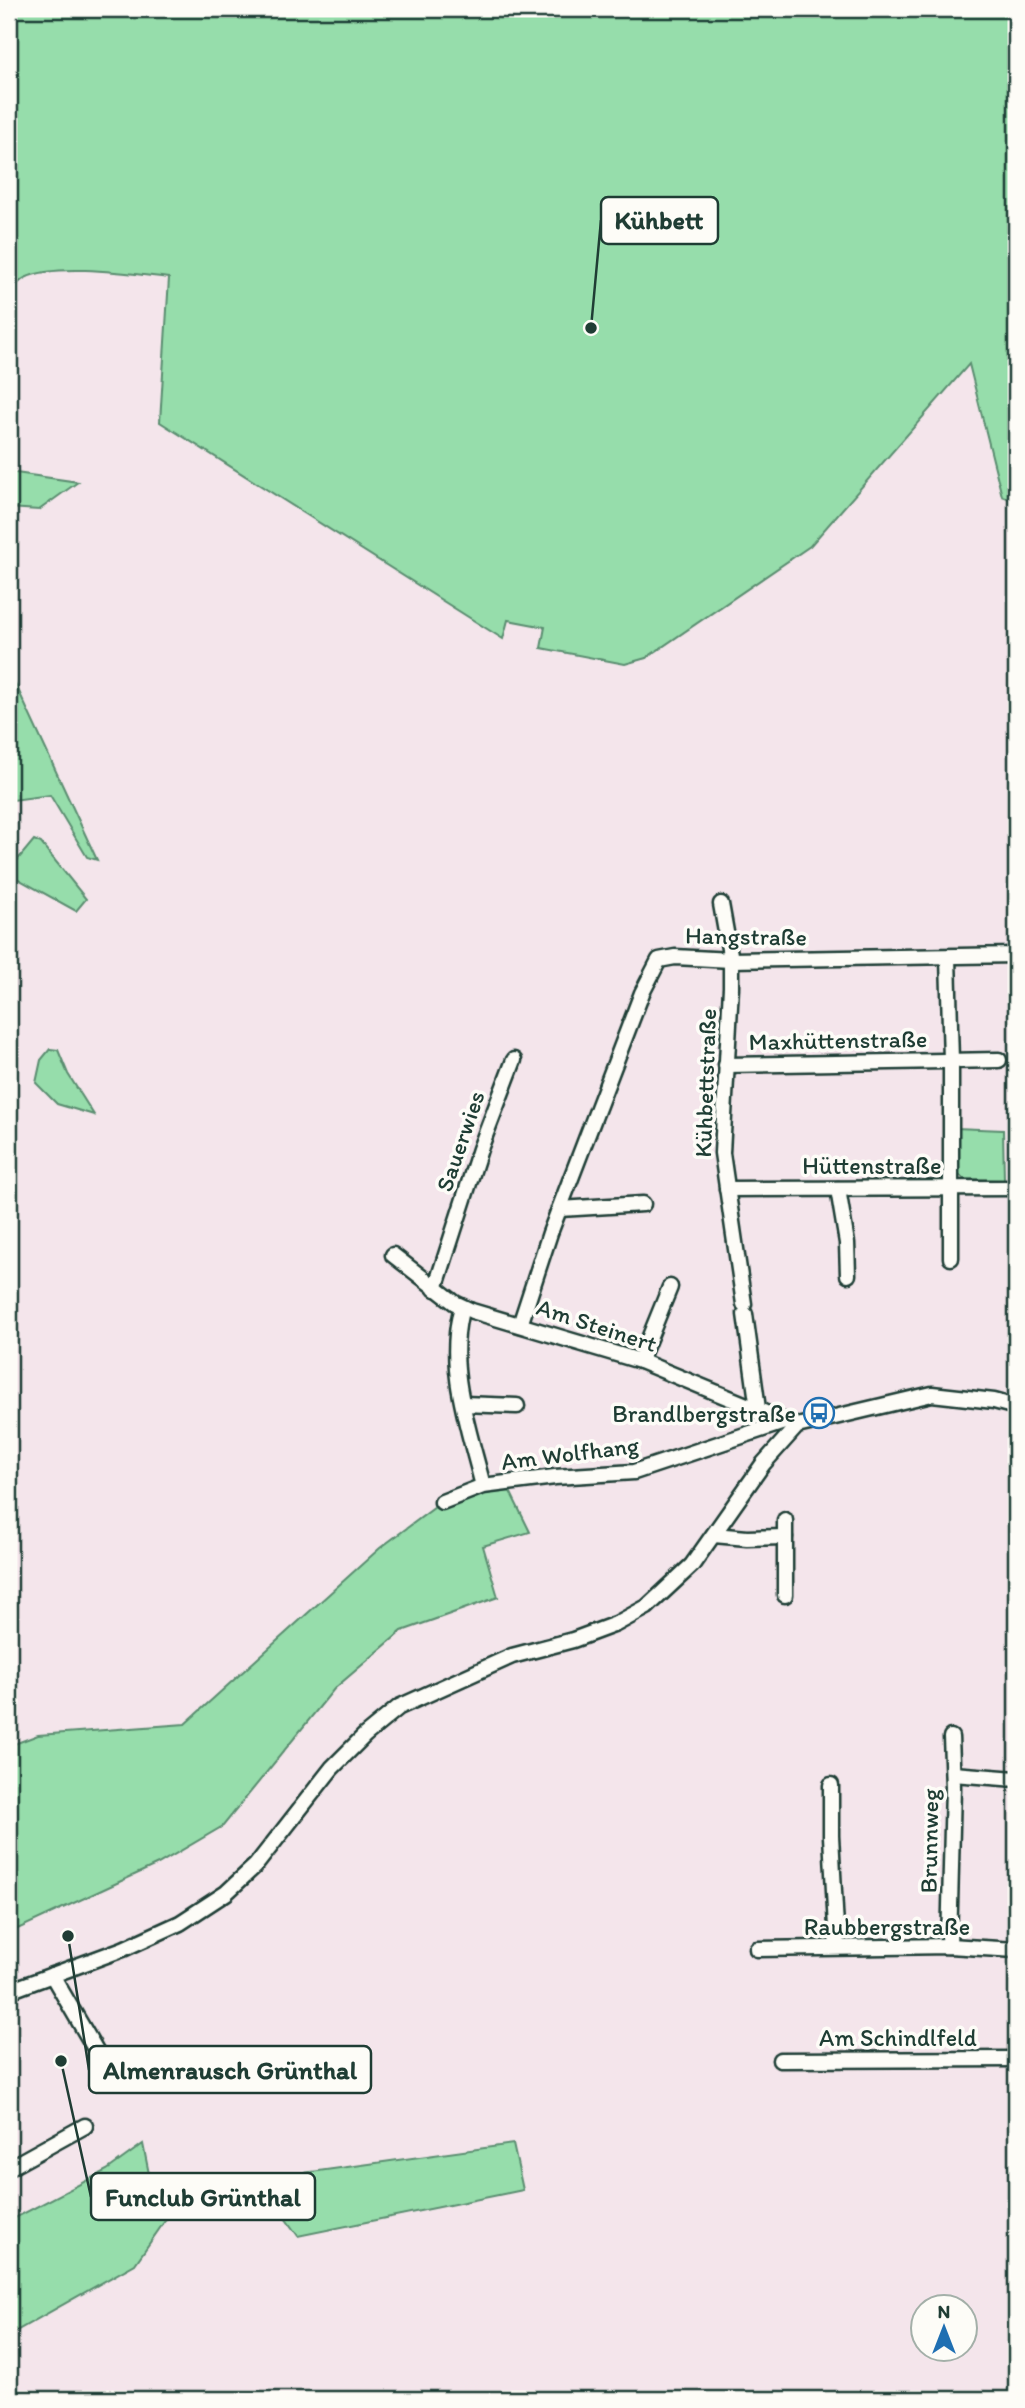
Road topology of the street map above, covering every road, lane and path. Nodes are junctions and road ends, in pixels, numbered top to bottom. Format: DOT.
graph roads {
  1 [pos="722,904"];
  2 [pos="1016,955"];
  3 [pos="948,958"];
  4 [pos="731,960"];
  5 [pos="514,1060"];
  6 [pos="951,1060"];
  7 [pos="999,1060"];
  8 [pos="726,1065"];
  9 [pos="952,1187"];
  10 [pos="1016,1188"];
  11 [pos="727,1189"];
  12 [pos="838,1189"];
  13 [pos="643,1204"];
  14 [pos="559,1209"];
  15 [pos="393,1255"];
  16 [pos="951,1258"];
  17 [pos="848,1275"];
  18 [pos="670,1287"];
  19 [pos="435,1289"];
  20 [pos="462,1307"];
  21 [pos="520,1325"];
  22 [pos="640,1361"];
  23 [pos="463,1404"];
  24 [pos="517,1406"];
  25 [pos="1016,1407"];
  26 [pos="758,1409"];
  27 [pos="790,1424"];
  28 [pos="483,1486"];
  29 [pos="442,1502"];
  30 [pos="785,1520"];
  31 [pos="714,1535"];
  32 [pos="785,1537"];
  33 [pos="785,1595"];
  34 [pos="951,1737"];
  35 [pos="953,1774"];
  36 [pos="1016,1779"];
  37 [pos="831,1785"];
  38 [pos="837,1946"];
  39 [pos="948,1946"];
  40 [pos="757,1949"];
  41 [pos="1016,1950"];
  42 [pos="52,1975"];
  43 [pos="9,1991"];
  44 [pos="1016,2059"];
  45 [pos="780,2060"];
  46 [pos="107,2071"];
  47 [pos="85,2126"];
  48 [pos="9,2168"];
  1 -- 4 [label="street, Kühbettstraße"];
  2 -- 3 [label="street, Hangstraße"];
  3 -- 4 [label="street, Hangstraße"];
  3 -- 6 [label="street, Maxhüttenstraße"];
  4 -- 8 [label="street, Kühbettstraße"];
  4 -- 14 [label="street, Hangstraße"];
  5 -- 19 [label="street, Sauerwies"];
  6 -- 7 [label="street, Maxhüttenstraße"];
  6 -- 8 [label="street, Maxhüttenstraße"];
  6 -- 9 [label="street, Maxhüttenstraße"];
  8 -- 11 [label="street, Kühbettstraße"];
  9 -- 10 [label="street, Hüttenstraße"];
  9 -- 12 [label="street, Hüttenstraße"];
  9 -- 16 [label="street, Maxhüttenstraße"];
  11 -- 12 [label="street, Hüttenstraße"];
  11 -- 26 [label="street, Kühbettstraße"];
  12 -- 17 [label="street"];
  13 -- 14 [label="street"];
  14 -- 21 [label="street, Hangstraße"];
  15 -- 19 [label="street, Am Steinert"];
  18 -- 22 [label="street"];
  19 -- 20 [label="street, Am Steinert"];
  20 -- 21 [label="street, Am Steinert"];
  20 -- 23 [label="street"];
  21 -- 22 [label="street, Am Steinert"];
  22 -- 26 [label="street, Am Steinert"];
  23 -- 24 [label="street"];
  23 -- 28 [label="street"];
  25 -- 27 [label="street"];
  26 -- 27 [label="street, Am Steinert"];
  27 -- 28 [label="street, Am Wolfhang"];
  27 -- 31 [label="street"];
  28 -- 29 [label="street, Am Wolfhang"];
  30 -- 32 [label="street"];
  31 -- 32 [label="street"];
  31 -- 42 [label="street"];
  32 -- 33 [label="street"];
  34 -- 35 [label="street, Brunnweg"];
  35 -- 36 [label="street"];
  35 -- 39 [label="street, Brunnweg"];
  37 -- 38 [label="street"];
  38 -- 39 [label="street, Raubbergstraße"];
  38 -- 40 [label="street, Raubbergstraße"];
  39 -- 41 [label="street, Raubbergstraße"];
  42 -- 43 [label="street"];
  42 -- 46 [label="street"];
  44 -- 45 [label="street, Am Schindlfeld"];
  47 -- 48 [label="street"];
}
